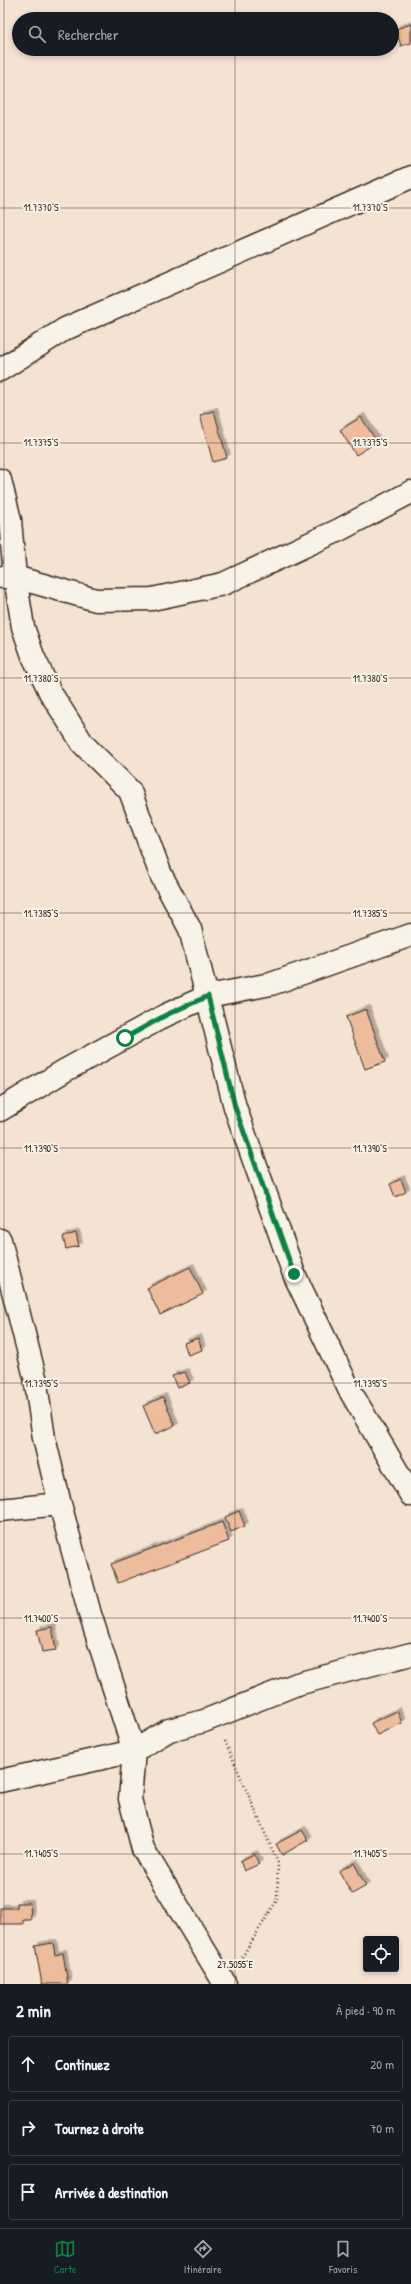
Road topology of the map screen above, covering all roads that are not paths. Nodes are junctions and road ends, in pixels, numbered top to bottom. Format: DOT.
graph roads {
  1 [pos="411,177"];
  2 [pos="0,370"];
  3 [pos="0,480"];
  4 [pos="411,492"];
  5 [pos="8,577"];
  6 [pos="411,935"];
  7 [pos="208,996"];
  8 [pos="0,1110"];
  9 [pos="0,1240"];
  10 [pos="411,1495"];
  11 [pos="60,1504"];
  12 [pos="0,1510"];
  13 [pos="411,1654"];
  14 [pos="134,1751"];
  15 [pos="0,1781"];
  16 [pos="225,1984"];
  1 -- 2 [label="street"];
  3 -- 5 [label="street"];
  4 -- 5 [label="street"];
  5 -- 7 [label="street"];
  6 -- 7 [label="street"];
  7 -- 8 [label="street"];
  7 -- 10 [label="street"];
  9 -- 11 [label="street"];
  11 -- 12 [label="street"];
  11 -- 14 [label="street"];
  13 -- 14 [label="street"];
  14 -- 15 [label="street"];
  14 -- 16 [label="street"];
}
